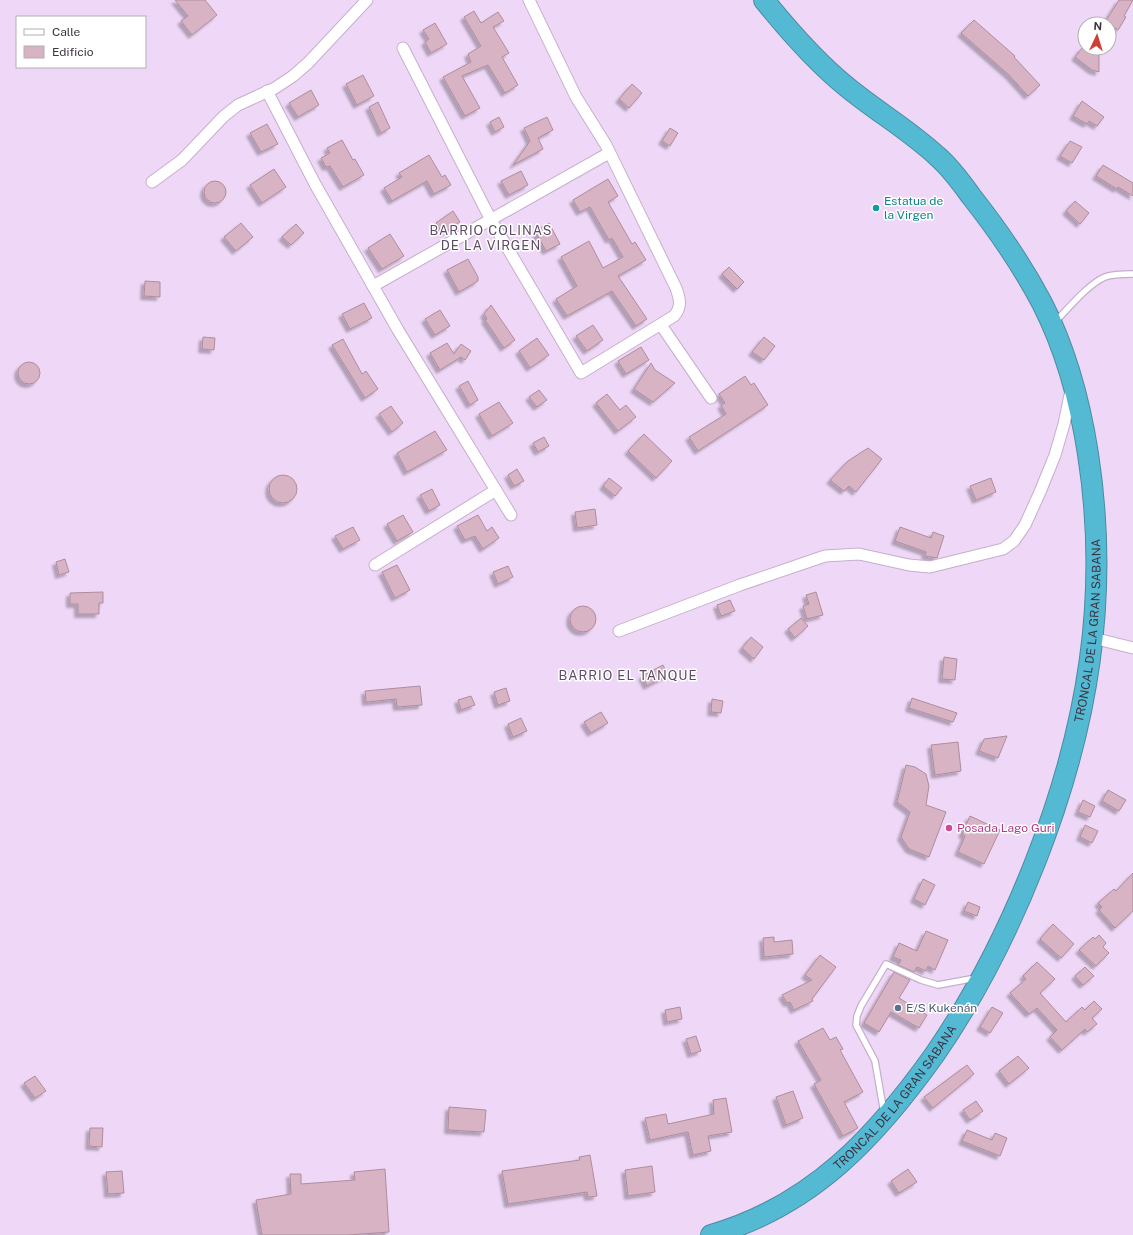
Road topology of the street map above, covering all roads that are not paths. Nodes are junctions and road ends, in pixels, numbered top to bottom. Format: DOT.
graph roads {
  1 [pos="367,0"];
  2 [pos="529,0"];
  3 [pos="764,0"];
  4 [pos="403,48"];
  5 [pos="267,91"];
  6 [pos="609,153"];
  7 [pos="152,182"];
  8 [pos="490,220"];
  9 [pos="1133,274"];
  10 [pos="373,286"];
  11 [pos="661,325"];
  12 [pos="1052,325"];
  13 [pos="1072,383"];
  14 [pos="711,398"];
  15 [pos="496,490"];
  16 [pos="511,514"];
  17 [pos="374,565"];
  18 [pos="619,630"];
  19 [pos="1092,638"];
  20 [pos="1133,648"];
  21 [pos="984,977"];
  22 [pos="885,1119"];
  23 [pos="711,1235"];
  1 -- 5 [label="street"];
  2 -- 6 [label="street"];
  3 -- 12 [label="highway, TRONCAL DE LA GRAN SABANA"];
  4 -- 8 [label="street"];
  5 -- 7 [label="street"];
  5 -- 10 [label="street"];
  6 -- 8 [label="street"];
  6 -- 11 [label="street"];
  8 -- 10 [label="street"];
  8 -- 11 [label="street"];
  9 -- 12 [label="lane"];
  10 -- 15 [label="street"];
  11 -- 14 [label="street"];
  12 -- 13 [label="highway, TRONCAL DE LA GRAN SABANA"];
  13 -- 18 [label="street"];
  13 -- 19 [label="highway, TRONCAL DE LA GRAN SABANA"];
  15 -- 16 [label="street"];
  15 -- 17 [label="street"];
  19 -- 20 [label="street"];
  19 -- 21 [label="highway, TRONCAL DE LA GRAN SABANA"];
  21 -- 22 [label="highway, TRONCAL DE LA GRAN SABANA"];
  21 -- 22 [label="lane"];
  22 -- 23 [label="highway, TRONCAL DE LA GRAN SABANA"];
}
